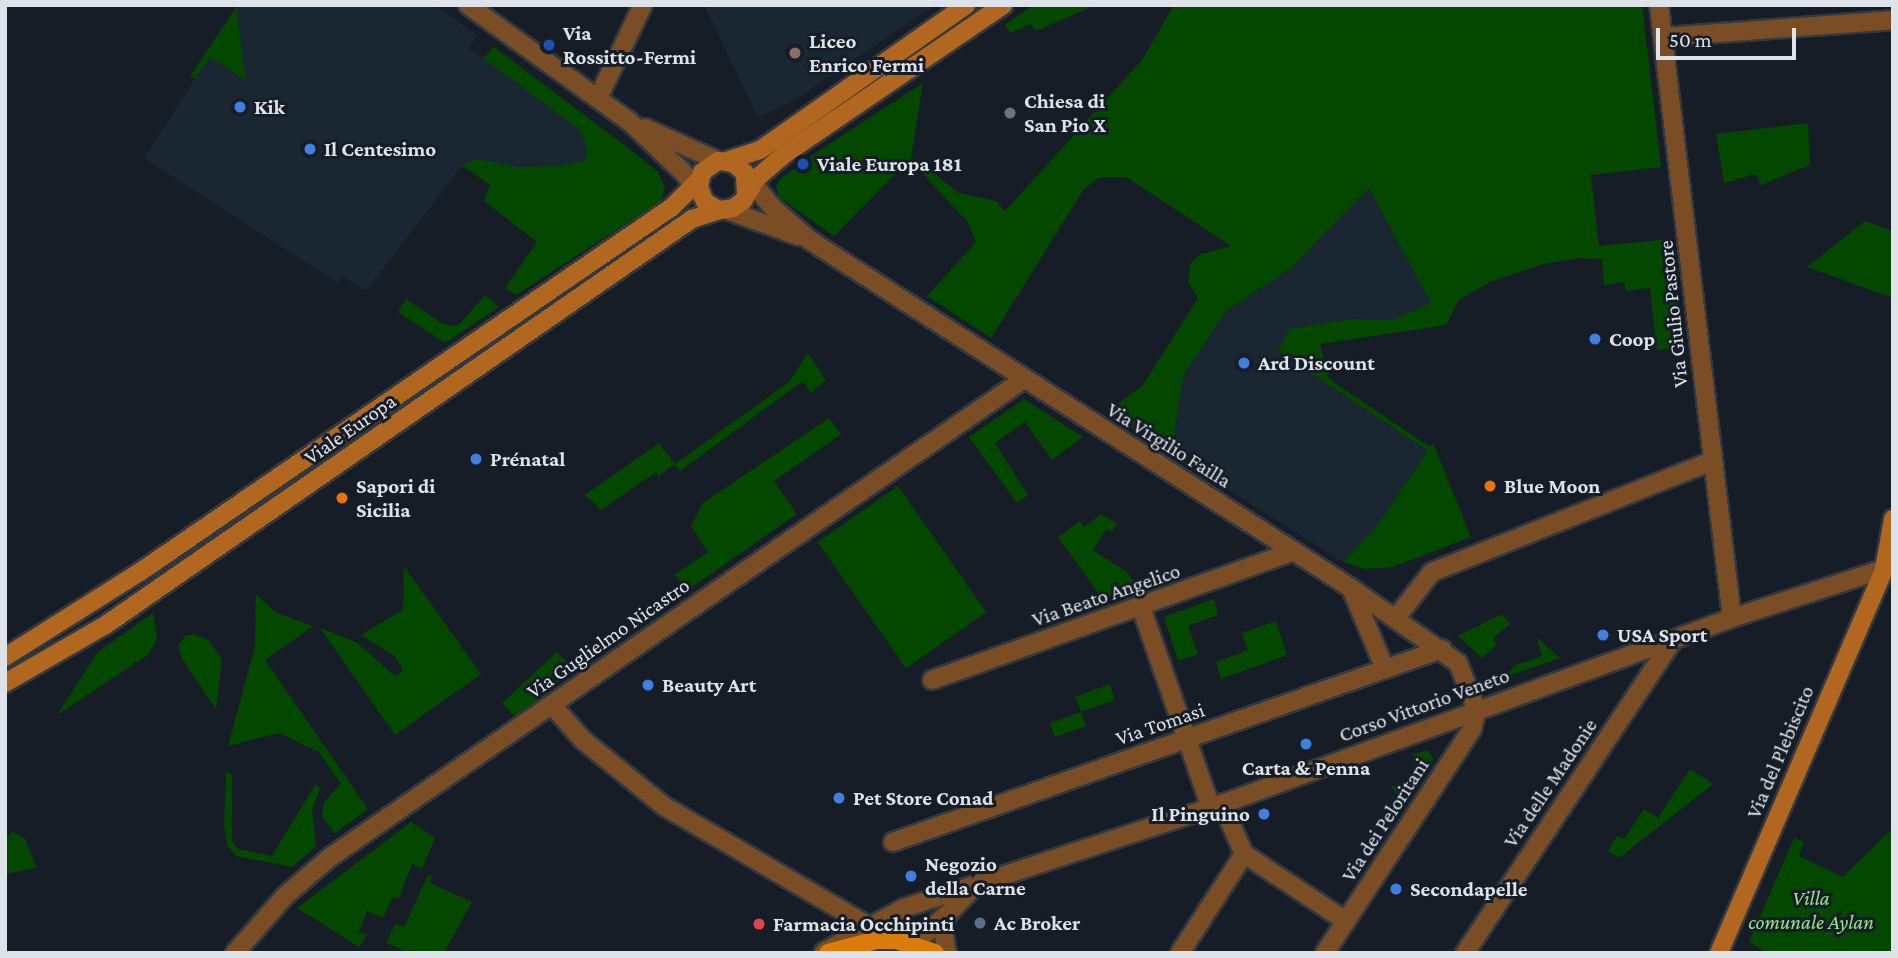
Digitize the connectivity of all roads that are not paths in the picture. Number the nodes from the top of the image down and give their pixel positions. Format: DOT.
graph roads {
  1 [pos="468,5"];
  2 [pos="643,5"];
  3 [pos="967,5"];
  4 [pos="1003,5"];
  5 [pos="1659,5"];
  6 [pos="1893,20"];
  7 [pos="1663,37"];
  8 [pos="598,98"];
  9 [pos="629,121"];
  10 [pos="722,161"];
  11 [pos="748,184"];
  12 [pos="698,187"];
  13 [pos="723,210"];
  14 [pos="811,241"];
  15 [pos="1024,379"];
  16 [pos="1712,461"];
  17 [pos="1893,519"];
  18 [pos="1294,551"];
  19 [pos="1890,564"];
  20 [pos="1351,588"];
  21 [pos="1141,607"];
  22 [pos="1396,618"];
  23 [pos="1732,618"];
  24 [pos="1674,639"];
  25 [pos="1442,649"];
  26 [pos="5,657"];
  27 [pos="1385,669"];
  28 [pos="932,680"];
  29 [pos="5,683"];
  30 [pos="552,705"];
  31 [pos="1477,710"];
  32 [pos="1186,739"];
  33 [pos="1217,806"];
  34 [pos="893,842"];
  35 [pos="1244,854"];
  36 [pos="972,889"];
  37 [pos="904,908"];
  38 [pos="947,915"];
  39 [pos="1346,921"];
  40 [pos="866,925"];
  41 [pos="904,942"];
  42 [pos="235,953"];
  43 [pos="823,953"];
  44 [pos="828,953"];
  45 [pos="935,953"];
  46 [pos="947,953"];
  47 [pos="1180,953"];
  48 [pos="1325,953"];
  49 [pos="1465,953"];
  50 [pos="1719,953"];
  1 -- 8 [label="street"];
  2 -- 8 [label="street"];
  3 -- 10 [label="main road"];
  4 -- 11 [label="main road"];
  5 -- 7 [label="street, Via Giulio Pastore"];
  6 -- 7 [label="street"];
  7 -- 16 [label="street, Via Giulio Pastore"];
  8 -- 9 [label="street"];
  9 -- 10 [label="street"];
  9 -- 12 [label="street"];
  10 -- 11 [label="main road"];
  10 -- 12 [label="main road, Viale Europa"];
  11 -- 13 [label="main road, Viale Europa"];
  11 -- 14 [label="street"];
  12 -- 13 [label="main road"];
  12 -- 26 [label="main road, Viale Europa"];
  13 -- 14 [label="street"];
  13 -- 29 [label="main road, Viale Europa"];
  14 -- 15 [label="street, Via Virgilio Failla"];
  15 -- 18 [label="street, Via Virgilio Failla"];
  15 -- 30 [label="street, Via Guglielmo Nicastro"];
  16 -- 22 [label="street"];
  16 -- 23 [label="street, Via Giulio Pastore"];
  17 -- 19 [label="main road, Via del Plebiscito"];
  18 -- 20 [label="street, Via Virgilio Failla"];
  18 -- 21 [label="street, Via Beato Angelico"];
  19 -- 23 [label="street, Corso Vittorio Veneto"];
  19 -- 50 [label="main road, Via del Plebiscito"];
  20 -- 22 [label="street, Via Virgilio Failla"];
  20 -- 27 [label="street"];
  21 -- 28 [label="street, Via Beato Angelico"];
  21 -- 32 [label="street"];
  22 -- 25 [label="street, Via Virgilio Failla"];
  23 -- 24 [label="street, Corso Vittorio Veneto"];
  24 -- 31 [label="street, Corso Vittorio Veneto"];
  24 -- 49 [label="street, Via delle Madonie"];
  25 -- 27 [label="street, Via Tomasi"];
  25 -- 31 [label="street, Via Virgilio Failla"];
  27 -- 32 [label="street, Via Tomasi"];
  30 -- 40 [label="street"];
  30 -- 42 [label="street, Via Guglielmo Nicastro"];
  31 -- 33 [label="street, Corso Vittorio Veneto"];
  31 -- 39 [label="street, Via dei Peloritani"];
  32 -- 33 [label="street"];
  32 -- 34 [label="street, Via Tomasi"];
  33 -- 35 [label="street"];
  33 -- 36 [label="street, Corso Vittorio Veneto"];
  35 -- 39 [label="street"];
  35 -- 47 [label="street"];
  36 -- 37 [label="street, Corso Vittorio Veneto"];
  36 -- 38 [label="street"];
  37 -- 40 [label="street, Corso Vittorio Veneto"];
  37 -- 41 [label="street"];
  38 -- 41 [label="street"];
  38 -- 46 [label="street"];
  39 -- 48 [label="street, Via dei Peloritani"];
  40 -- 41 [label="street"];
  40 -- 43 [label="street, Corso Vittorio Veneto"];
  41 -- 44 [label="main road"];
  41 -- 45 [label="main road"];
}
